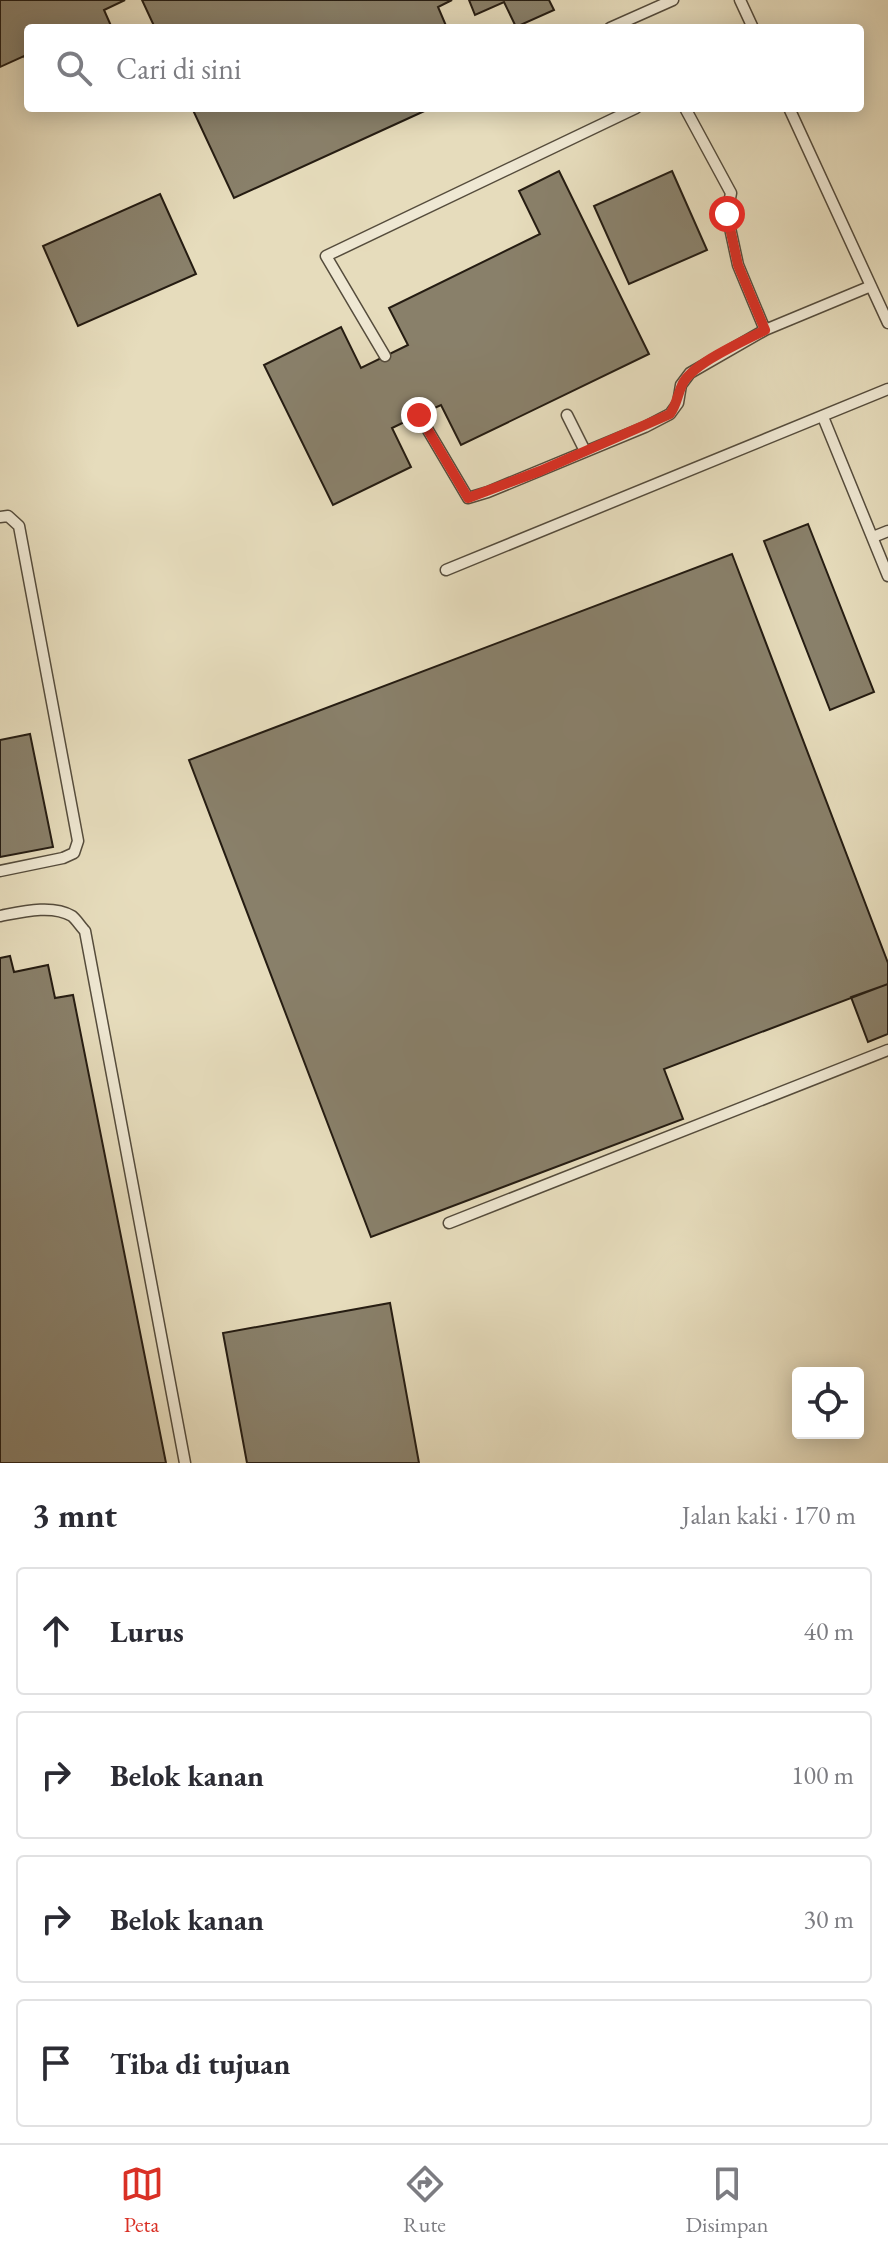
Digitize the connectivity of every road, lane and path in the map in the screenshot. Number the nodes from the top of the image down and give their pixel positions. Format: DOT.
graph roads {
  1 [pos="673,0"];
  2 [pos="740,0"];
  3 [pos="619,24"];
  4 [pos="751,24"];
  5 [pos="628,112"];
  6 [pos="687,112"];
  7 [pos="791,112"];
  8 [pos="871,286"];
  9 [pos="888,323"];
  10 [pos="765,330"];
  11 [pos="385,356"];
  12 [pos="888,389"];
  13 [pos="419,415"];
  14 [pos="567,415"];
  15 [pos="823,417"];
  16 [pos="585,451"];
  17 [pos="0,517"];
  18 [pos="888,531"];
  19 [pos="873,537"];
  20 [pos="446,570"];
  21 [pos="888,576"];
  22 [pos="0,871"];
  23 [pos="0,916"];
  24 [pos="888,1050"];
  25 [pos="449,1223"];
  26 [pos="185,1463"];
  1 -- 3 [label="lane"];
  2 -- 4 [label="lane"];
  5 -- 11 [label="lane"];
  6 -- 10 [label="lane"];
  7 -- 8 [label="lane"];
  8 -- 9 [label="lane"];
  8 -- 10 [label="lane"];
  10 -- 16 [label="lane"];
  12 -- 15 [label="lane"];
  13 -- 16 [label="lane"];
  14 -- 16 [label="lane"];
  15 -- 19 [label="lane"];
  15 -- 20 [label="lane"];
  17 -- 22 [label="lane"];
  18 -- 19 [label="lane"];
  19 -- 21 [label="lane"];
  23 -- 26 [label="lane"];
  24 -- 25 [label="lane"];
}
